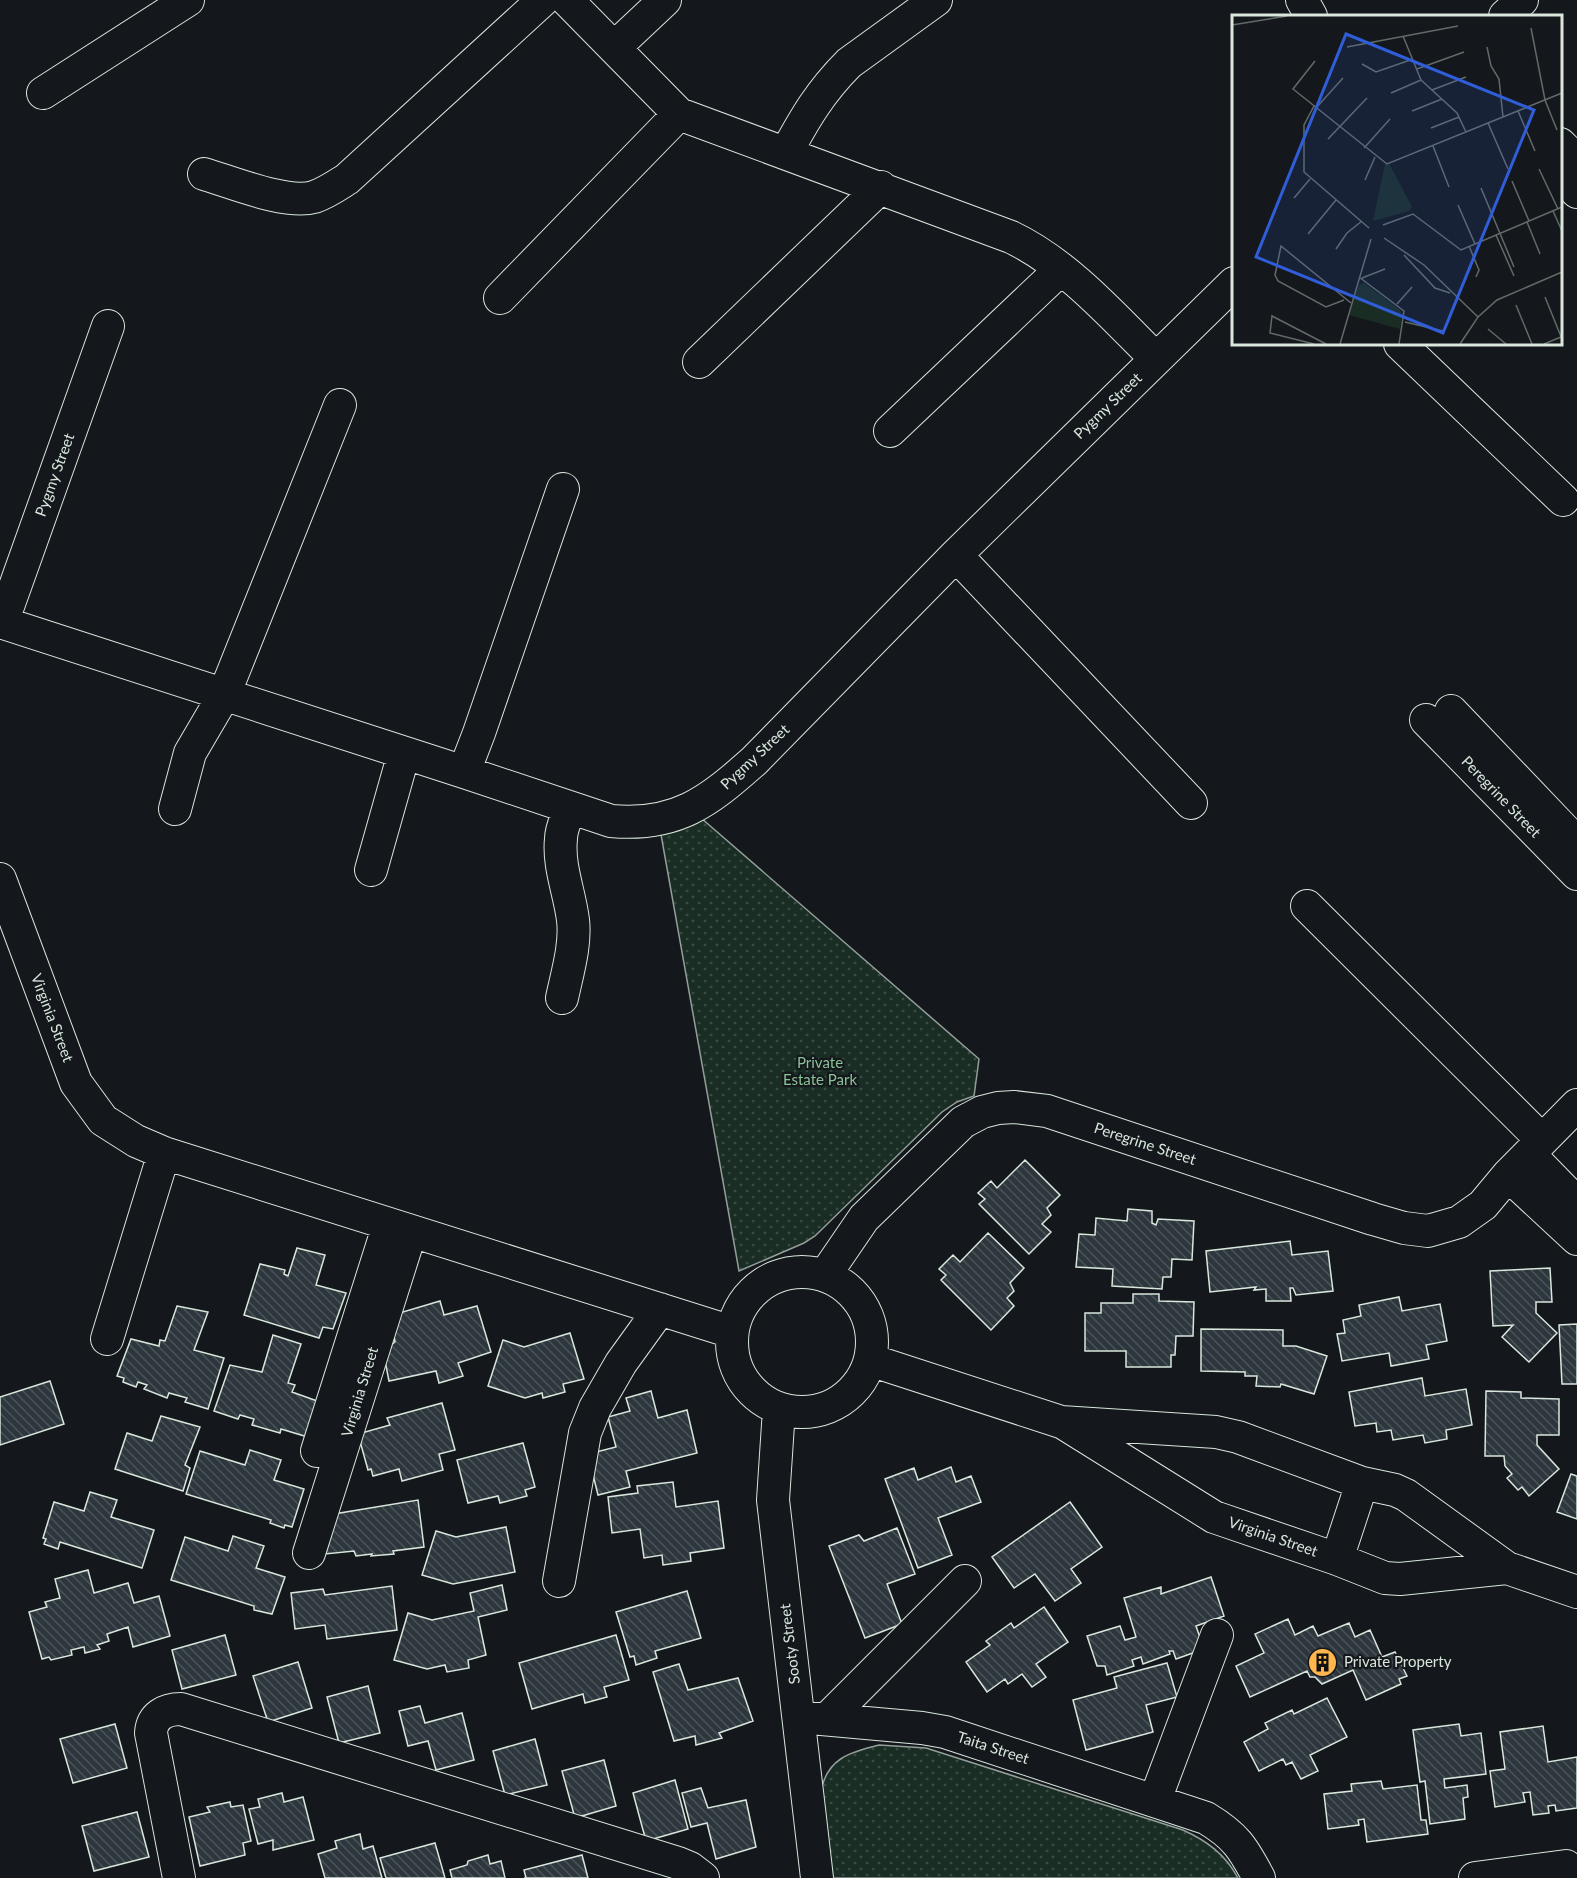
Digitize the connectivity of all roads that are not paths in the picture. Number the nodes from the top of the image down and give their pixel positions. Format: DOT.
graph roads {
  1 [pos="188,0"];
  2 [pos="543,0"];
  3 [pos="567,0"];
  4 [pos="665,0"];
  5 [pos="936,0"];
  6 [pos="1302,0"];
  7 [pos="1522,0"];
  8 [pos="1310,15"];
  9 [pos="1506,15"];
  10 [pos="614,48"];
  11 [pos="43,93"];
  12 [pos="679,114"];
  13 [pos="1562,146"];
  14 [pos="786,153"];
  15 [pos="1577,161"];
  16 [pos="204,174"];
  17 [pos="1562,177"];
  18 [pos="881,187"];
  19 [pos="1577,192"];
  20 [pos="1061,269"];
  21 [pos="1232,284"];
  22 [pos="500,298"];
  23 [pos="108,326"];
  24 [pos="1401,345"];
  25 [pos="1156,359"];
  26 [pos="699,362"];
  27 [pos="340,405"];
  28 [pos="890,431"];
  29 [pos="563,489"];
  30 [pos="1563,500"];
  31 [pos="956,555"];
  32 [pos="1,622"];
  33 [pos="224,695"];
  34 [pos="404,753"];
  35 [pos="464,772"];
  36 [pos="1191,803"];
  37 [pos="570,808"];
  38 [pos="174,809"];
  39 [pos="1577,843"];
  40 [pos="371,870"];
  41 [pos="1577,874"];
  42 [pos="0,879"];
  43 [pos="1307,906"];
  44 [pos="562,998"];
  45 [pos="1577,1105"];
  46 [pos="165,1152"];
  47 [pos="1526,1156"];
  48 [pos="1577,1203"];
  49 [pos="400,1227"];
  50 [pos="1577,1239"];
  51 [pos="825,1275"];
  52 [pos="660,1309"];
  53 [pos="732,1332"];
  54 [pos="107,1339"];
  55 [pos="870,1360"];
  56 [pos="779,1409"];
  57 [pos="1061,1422"];
  58 [pos="317,1451"];
  59 [pos="1362,1483"];
  60 [pos="309,1553"];
  61 [pos="1337,1559"];
  62 [pos="1507,1568"];
  63 [pos="559,1581"];
  64 [pos="965,1581"];
  65 [pos="1577,1592"];
  66 [pos="1217,1635"];
  67 [pos="813,1718"];
  68 [pos="1155,1800"];
  69 [pos="1566,1866"];
  70 [pos="179,1878"];
  71 [pos="703,1878"];
  72 [pos="818,1878"];
  73 [pos="1259,1878"];
  74 [pos="1474,1878"];
  1 -- 11 [label="street"];
  2 -- 16 [label="street"];
  3 -- 10 [label="street"];
  4 -- 10 [label="street"];
  5 -- 14 [label="street"];
  6 -- 8 [label="street"];
  7 -- 9 [label="street"];
  10 -- 12 [label="street"];
  12 -- 14 [label="street"];
  12 -- 22 [label="street"];
  13 -- 15 [label="street"];
  14 -- 18 [label="street"];
  17 -- 19 [label="street"];
  18 -- 20 [label="street"];
  18 -- 26 [label="street"];
  20 -- 25 [label="street"];
  20 -- 28 [label="street"];
  21 -- 25 [label="street, Pygmy Street"];
  23 -- 32 [label="street, Pygmy Street"];
  24 -- 30 [label="street"];
  25 -- 31 [label="street, Pygmy Street"];
  27 -- 33 [label="street"];
  29 -- 35 [label="street"];
  31 -- 36 [label="street"];
  31 -- 37 [label="street, Pygmy Street"];
  32 -- 33 [label="street, Pygmy Street"];
  33 -- 34 [label="street, Pygmy Street"];
  33 -- 38 [label="street"];
  34 -- 35 [label="street, Pygmy Street"];
  34 -- 40 [label="street"];
  35 -- 37 [label="street, Pygmy Street"];
  37 -- 44 [label="street"];
  39 -- 41 [label="street, Peregrine Street"];
  42 -- 46 [label="street, Virginia Street"];
  43 -- 47 [label="street"];
  45 -- 47 [label="street, Peregrine Street"];
  46 -- 49 [label="street, Virginia Street"];
  46 -- 54 [label="street"];
  47 -- 48 [label="street"];
  47 -- 50 [label="street"];
  47 -- 51 [label="street, Peregrine Street"];
  49 -- 52 [label="street, Virginia Street"];
  49 -- 58 [label="street, Virginia Street"];
  49 -- 60 [label="street, Virginia Street"];
  51 -- 53 [label="street"];
  51 -- 55 [label="street"];
  52 -- 53 [label="street, Virginia Street"];
  52 -- 63 [label="street"];
  53 -- 56 [label="street"];
  55 -- 56 [label="street"];
  55 -- 57 [label="street, Virginia Street"];
  56 -- 67 [label="street, Sooty Street"];
  57 -- 59 [label="street, Virginia Street"];
  57 -- 61 [label="street, Virginia Street"];
  59 -- 61 [label="street"];
  59 -- 62 [label="street, Virginia Street"];
  61 -- 62 [label="street, Virginia Street"];
  62 -- 65 [label="street, Virginia Street"];
  64 -- 67 [label="street"];
  66 -- 68 [label="street"];
  67 -- 68 [label="street, Taita Street"];
  67 -- 72 [label="street, Sooty Street"];
  68 -- 73 [label="street, Taita Street"];
  69 -- 74 [label="street"];
  70 -- 71 [label="street"];
}
